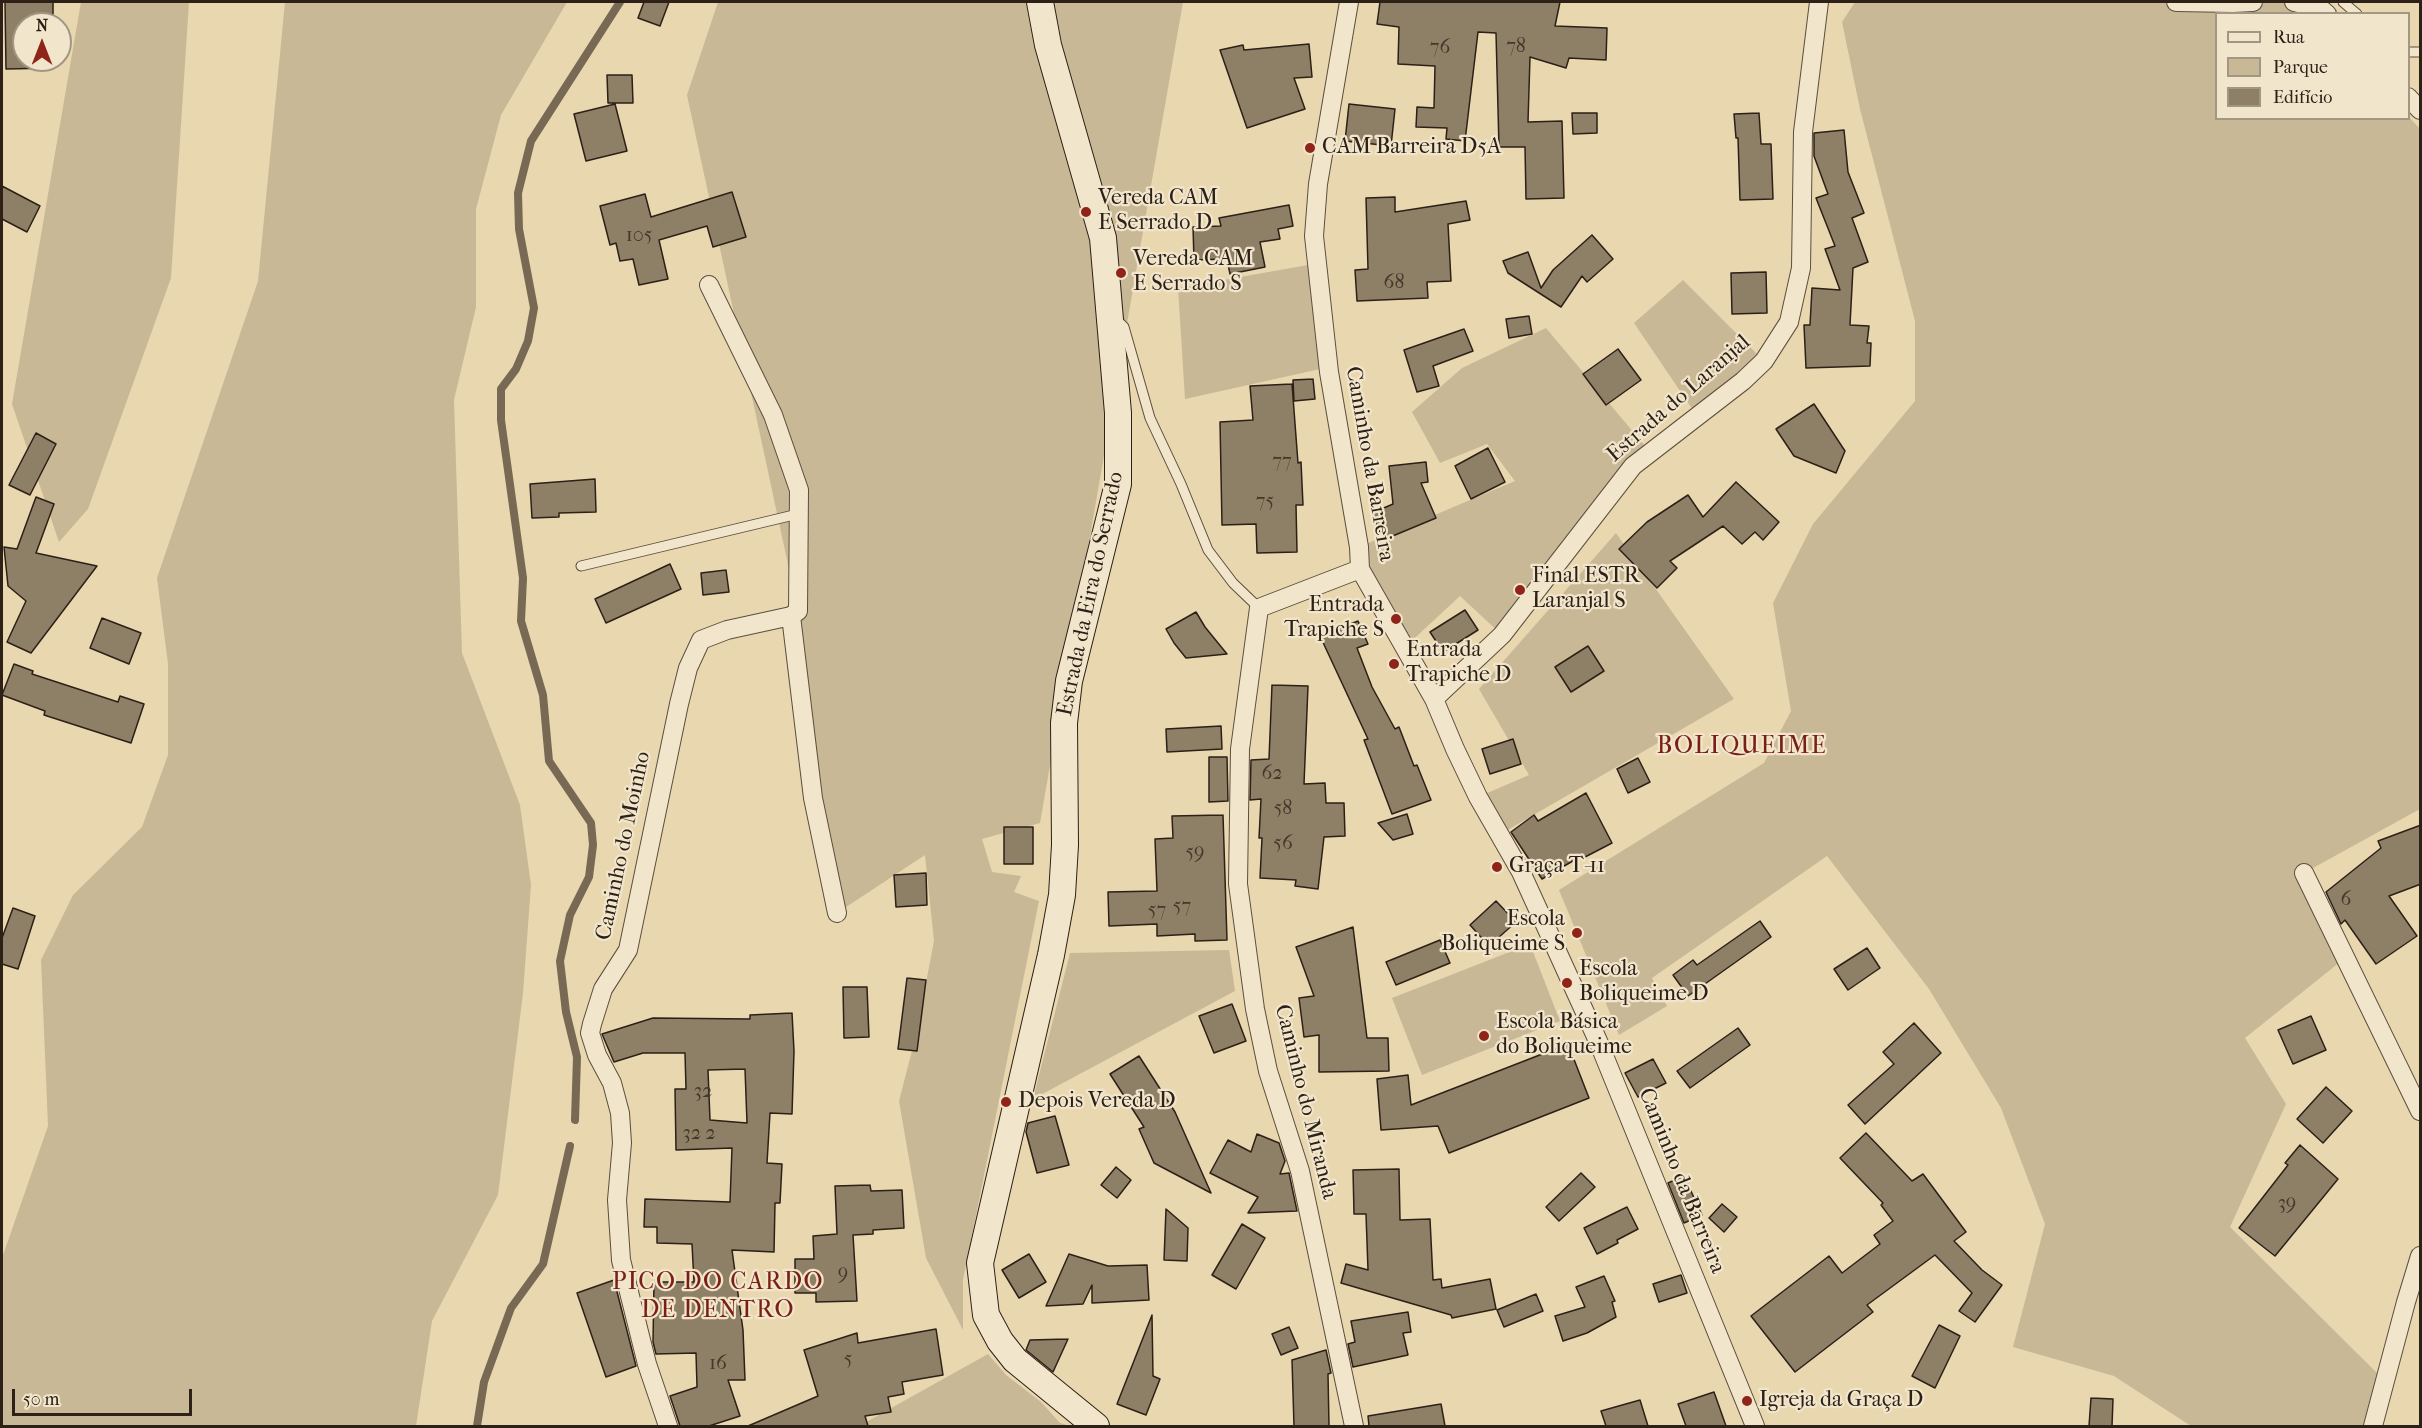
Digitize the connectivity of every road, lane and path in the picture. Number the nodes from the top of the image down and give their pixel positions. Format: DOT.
graph roads {
  1 [pos="1040,2"];
  2 [pos="1349,2"];
  3 [pos="1819,2"];
  4 [pos="2176,2"];
  5 [pos="2253,2"];
  6 [pos="2294,2"];
  7 [pos="2343,2"];
  8 [pos="2325,12"];
  9 [pos="2355,12"];
  10 [pos="2410,98"];
  11 [pos="2421,110"];
  12 [pos="709,285"];
  13 [pos="1109,312"];
  14 [pos="798,514"];
  15 [pos="580,566"];
  16 [pos="1360,569"];
  17 [pos="1259,608"];
  18 [pos="790,616"];
  19 [pos="1434,699"];
  20 [pos="2304,873"];
  21 [pos="837,913"];
  22 [pos="2421,1112"];
  23 [pos="2421,1256"];
  24 [pos="668,1426"];
  25 [pos="1096,1426"];
  26 [pos="1354,1426"];
  27 [pos="1755,1426"];
  28 [pos="2373,1426"];
  1 -- 13 [label="main road, Estrada da Eira do Serrado"];
  2 -- 16 [label="street, Caminho da Barreira"];
  3 -- 19 [label="street, Estrada do Laranjal"];
  4 -- 5 [label="street"];
  6 -- 8 [label="street"];
  7 -- 9 [label="lane"];
  10 -- 11 [label="street"];
  12 -- 14 [label="street"];
  13 -- 17 [label="lane"];
  13 -- 25 [label="main road, Estrada da Eira do Serrado"];
  14 -- 15 [label="lane"];
  14 -- 18 [label="street"];
  16 -- 17 [label="street"];
  16 -- 19 [label="street, Caminho da Barreira"];
  17 -- 26 [label="street, Caminho do Miranda"];
  18 -- 21 [label="street"];
  18 -- 24 [label="street, Caminho do Moinho"];
  19 -- 27 [label="street, Caminho da Barreira"];
  20 -- 22 [label="street"];
  23 -- 28 [label="street"];
}
